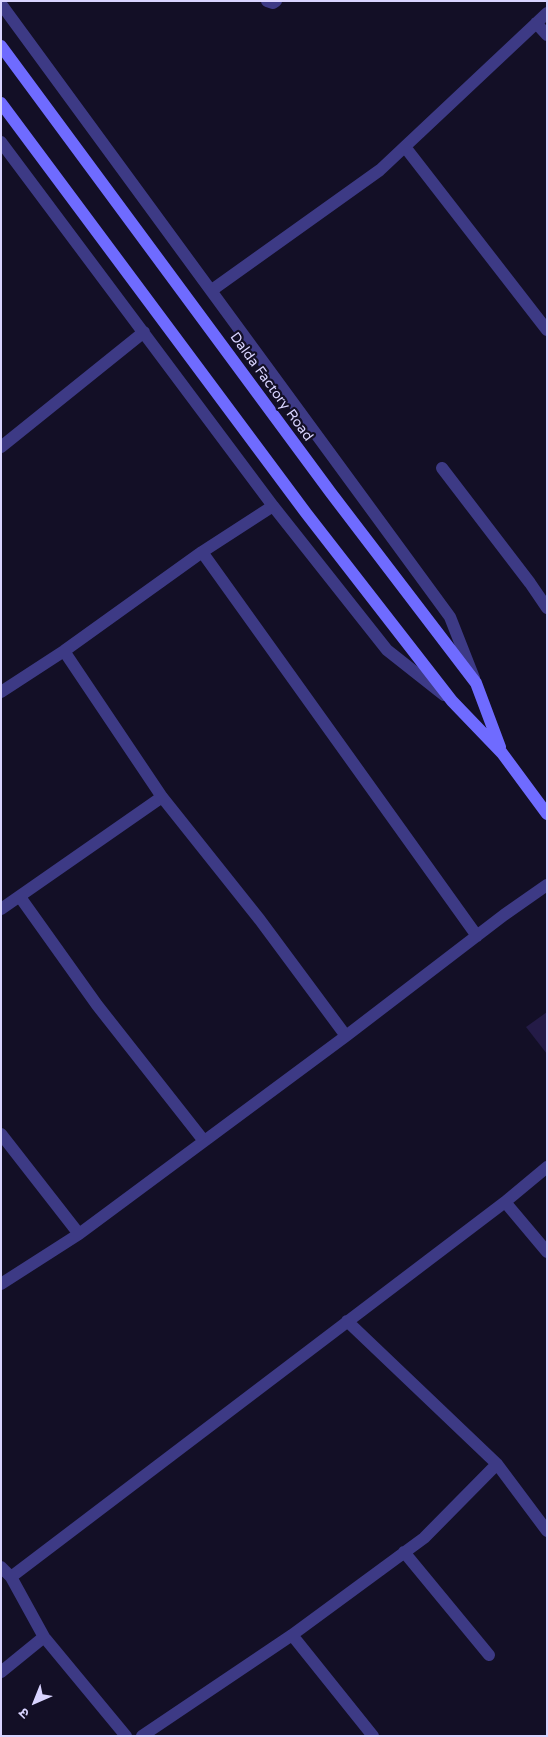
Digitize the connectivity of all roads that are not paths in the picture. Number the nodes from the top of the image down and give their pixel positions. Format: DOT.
graph roads {
  1 [pos="267,1"];
  2 [pos="276,1"];
  3 [pos="1,4"];
  4 [pos="547,13"];
  5 [pos="536,23"];
  6 [pos="547,35"];
  7 [pos="1,46"];
  8 [pos="1,102"];
  9 [pos="1,142"];
  10 [pos="405,147"];
  11 [pos="212,290"];
  12 [pos="547,330"];
  13 [pos="144,332"];
  14 [pos="1,447"];
  15 [pos="442,468"];
  16 [pos="272,506"];
  17 [pos="202,552"];
  18 [pos="547,608"];
  19 [pos="64,651"];
  20 [pos="476,683"];
  21 [pos="1,692"];
  22 [pos="452,701"];
  23 [pos="502,753"];
  24 [pos="162,796"];
  25 [pos="547,814"];
  26 [pos="547,885"];
  27 [pos="20,897"];
  28 [pos="1,909"];
  29 [pos="477,936"];
  30 [pos="346,1036"];
  31 [pos="1,1134"];
  32 [pos="204,1142"];
  33 [pos="547,1167"];
  34 [pos="505,1202"];
  35 [pos="79,1234"];
  36 [pos="547,1252"];
  37 [pos="1,1284"];
  38 [pos="347,1321"];
  39 [pos="497,1464"];
  40 [pos="547,1531"];
  41 [pos="404,1552"];
  42 [pos="1,1566"];
  43 [pos="11,1577"];
  44 [pos="292,1635"];
  45 [pos="44,1637"];
  46 [pos="489,1655"];
  47 [pos="1,1672"];
  48 [pos="126,1736"];
  49 [pos="142,1736"];
  50 [pos="373,1736"];
  1 -- 2 [label="street"];
  3 -- 11 [label="street"];
  4 -- 5 [label="street"];
  5 -- 6 [label="street"];
  5 -- 10 [label="street"];
  7 -- 20 [label="street, Dalda Factory Road"];
  8 -- 22 [label="street, Dalda Factory Road"];
  9 -- 13 [label="street"];
  10 -- 11 [label="street"];
  10 -- 12 [label="street"];
  11 -- 20 [label="street"];
  13 -- 14 [label="street"];
  13 -- 16 [label="street"];
  15 -- 18 [label="street"];
  16 -- 17 [label="street"];
  16 -- 22 [label="street"];
  17 -- 19 [label="street"];
  17 -- 29 [label="street"];
  19 -- 21 [label="street"];
  19 -- 24 [label="street"];
  20 -- 23 [label="street, Dalda Factory Road"];
  22 -- 23 [label="street, Dalda Factory Road"];
  23 -- 25 [label="street, Dalda Factory Road"];
  24 -- 27 [label="street"];
  24 -- 30 [label="street"];
  26 -- 29 [label="street"];
  27 -- 28 [label="street"];
  27 -- 32 [label="street"];
  29 -- 30 [label="street"];
  30 -- 32 [label="street"];
  31 -- 35 [label="street"];
  32 -- 35 [label="street"];
  33 -- 34 [label="street"];
  34 -- 36 [label="street"];
  34 -- 38 [label="street"];
  35 -- 37 [label="street"];
  38 -- 39 [label="street"];
  38 -- 43 [label="street"];
  39 -- 40 [label="street"];
  39 -- 41 [label="street"];
  41 -- 44 [label="street"];
  41 -- 46 [label="street"];
  42 -- 43 [label="street"];
  43 -- 45 [label="street"];
  44 -- 49 [label="street"];
  44 -- 50 [label="street"];
  45 -- 47 [label="street"];
  45 -- 48 [label="street"];
}
